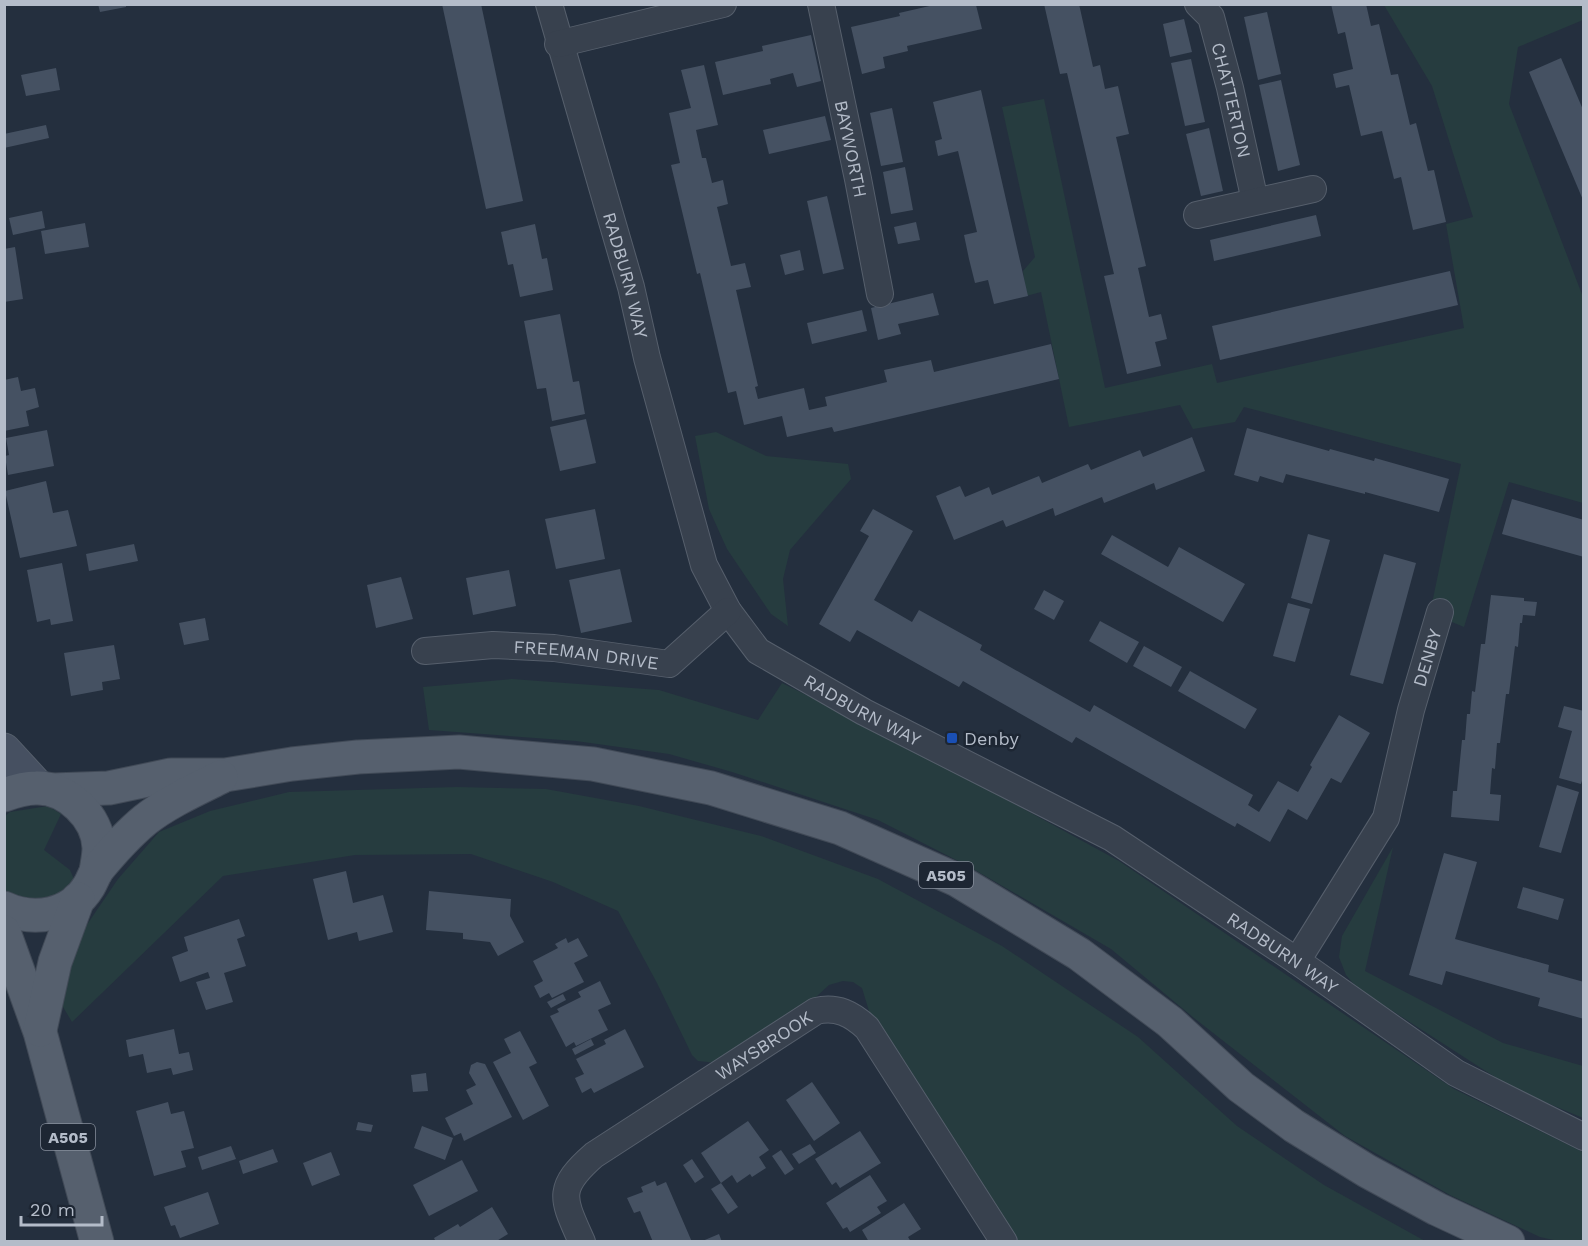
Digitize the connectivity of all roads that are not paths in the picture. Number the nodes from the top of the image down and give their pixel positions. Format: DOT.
graph roads {
  1 [pos="549,4"];
  2 [pos="723,4"];
  3 [pos="821,4"];
  4 [pos="1198,4"];
  5 [pos="558,44"];
  6 [pos="1313,189"];
  7 [pos="1256,201"];
  8 [pos="1197,215"];
  9 [pos="880,294"];
  10 [pos="728,611"];
  11 [pos="1440,612"];
  12 [pos="425,651"];
  13 [pos="4,750"];
  14 [pos="225,775"];
  15 [pos="46,789"];
  16 [pos="4,795"];
  17 [pos="96,872"];
  18 [pos="78,899"];
  19 [pos="4,908"];
  20 [pos="4,932"];
  21 [pos="1297,961"];
  22 [pos="40,1032"];
  23 [pos="1584,1137"];
  24 [pos="97,1242"];
  25 [pos="582,1242"];
  26 [pos="1004,1242"];
  27 [pos="1508,1242"];
  1 -- 5 [label="street, RADBURN WAY"];
  2 -- 5 [label="street"];
  3 -- 9 [label="street, BAYWORTH"];
  4 -- 7 [label="street, CHATTERTON"];
  5 -- 10 [label="street, RADBURN WAY"];
  6 -- 7 [label="street"];
  7 -- 8 [label="street"];
  10 -- 12 [label="street, FREEMAN DRIVE"];
  10 -- 21 [label="street, RADBURN WAY"];
  11 -- 21 [label="street, DENBY"];
  13 -- 15 [label="main road"];
  14 -- 15 [label="main road, A505"];
  14 -- 17 [label="main road, A505"];
  14 -- 27 [label="main road, A505"];
  15 -- 16 [label="main road"];
  15 -- 17 [label="main road"];
  17 -- 18 [label="main road"];
  18 -- 19 [label="main road"];
  18 -- 22 [label="main road, A505"];
  20 -- 22 [label="main road, A505"];
  21 -- 23 [label="street, RADBURN WAY"];
  22 -- 24 [label="main road, A505"];
  25 -- 26 [label="street, WAYSBROOK"];
}
